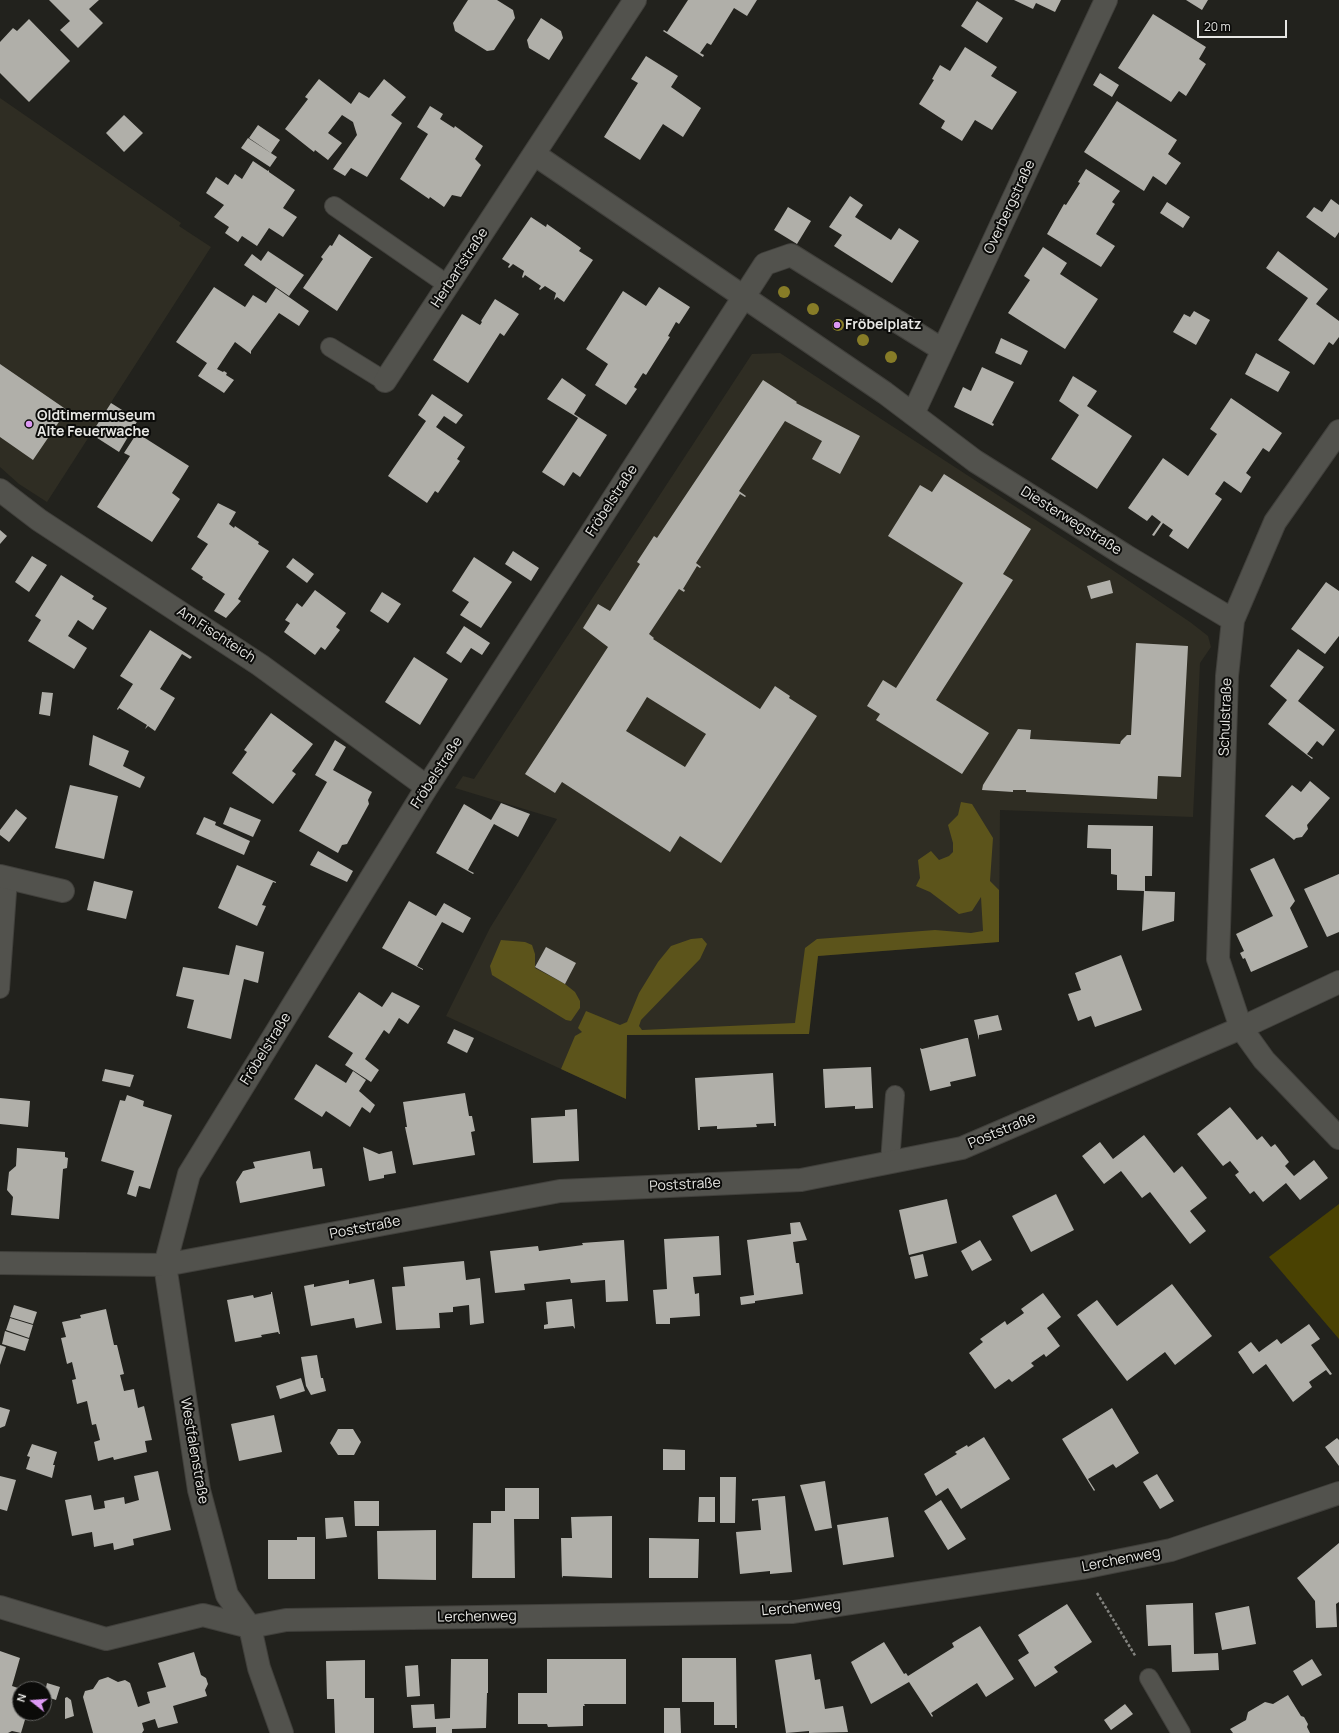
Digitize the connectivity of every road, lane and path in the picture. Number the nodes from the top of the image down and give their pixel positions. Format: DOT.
graph roads {
  1 [pos="635,0"];
  2 [pos="1106,0"];
  3 [pos="534,154"];
  4 [pos="334,206"];
  5 [pos="448,285"];
  6 [pos="744,298"];
  7 [pos="330,347"];
  8 [pos="943,350"];
  9 [pos="385,381"];
  10 [pos="913,414"];
  11 [pos="1339,431"];
  12 [pos="0,490"];
  13 [pos="1233,620"];
  14 [pos="427,787"];
  15 [pos="4,877"];
  16 [pos="63,891"];
  17 [pos="1339,982"];
  18 [pos="0,989"];
  19 [pos="1241,1028"];
  20 [pos="896,1095"];
  21 [pos="1339,1138"];
  22 [pos="890,1162"];
  23 [pos="0,1263"];
  24 [pos="165,1265"];
  25 [pos="1339,1493"];
  26 [pos="1082,1568"];
  27 [pos="0,1607"];
  28 [pos="250,1627"];
  29 [pos="1148,1678"];
  30 [pos="282,1733"];
  31 [pos="1181,1733"];
  1 -- 3 [label="street, Herbartstraße"];
  2 -- 8 [label="street, Overbergstraße"];
  3 -- 5 [label="street, Herbartstraße"];
  3 -- 6 [label="street"];
  4 -- 5 [label="lane"];
  5 -- 9 [label="street, Herbartstraße"];
  6 -- 8 [label="street"];
  6 -- 10 [label="street"];
  6 -- 14 [label="street, Fröbelstraße"];
  7 -- 9 [label="lane"];
  8 -- 10 [label="street, Overbergstraße"];
  10 -- 13 [label="street, Diesterwegstraße"];
  11 -- 13 [label="street, Schulstraße"];
  12 -- 14 [label="street, Am Fischteich"];
  13 -- 19 [label="street, Schulstraße"];
  14 -- 24 [label="street, Fröbelstraße"];
  15 -- 16 [label="street"];
  15 -- 18 [label="lane"];
  17 -- 19 [label="street, Poststraße"];
  19 -- 21 [label="street, Schulstraße"];
  19 -- 22 [label="street, Poststraße"];
  20 -- 22 [label="lane"];
  22 -- 24 [label="street, Poststraße"];
  23 -- 24 [label="street, Poststraße"];
  24 -- 28 [label="street, Westfalenstraße"];
  25 -- 26 [label="street, Lerchenweg"];
  26 -- 28 [label="street, Lerchenweg"];
  26 -- 29 [label="path"];
  27 -- 28 [label="street"];
  28 -- 30 [label="street, Westfalenstraße"];
  29 -- 31 [label="lane"];
}
